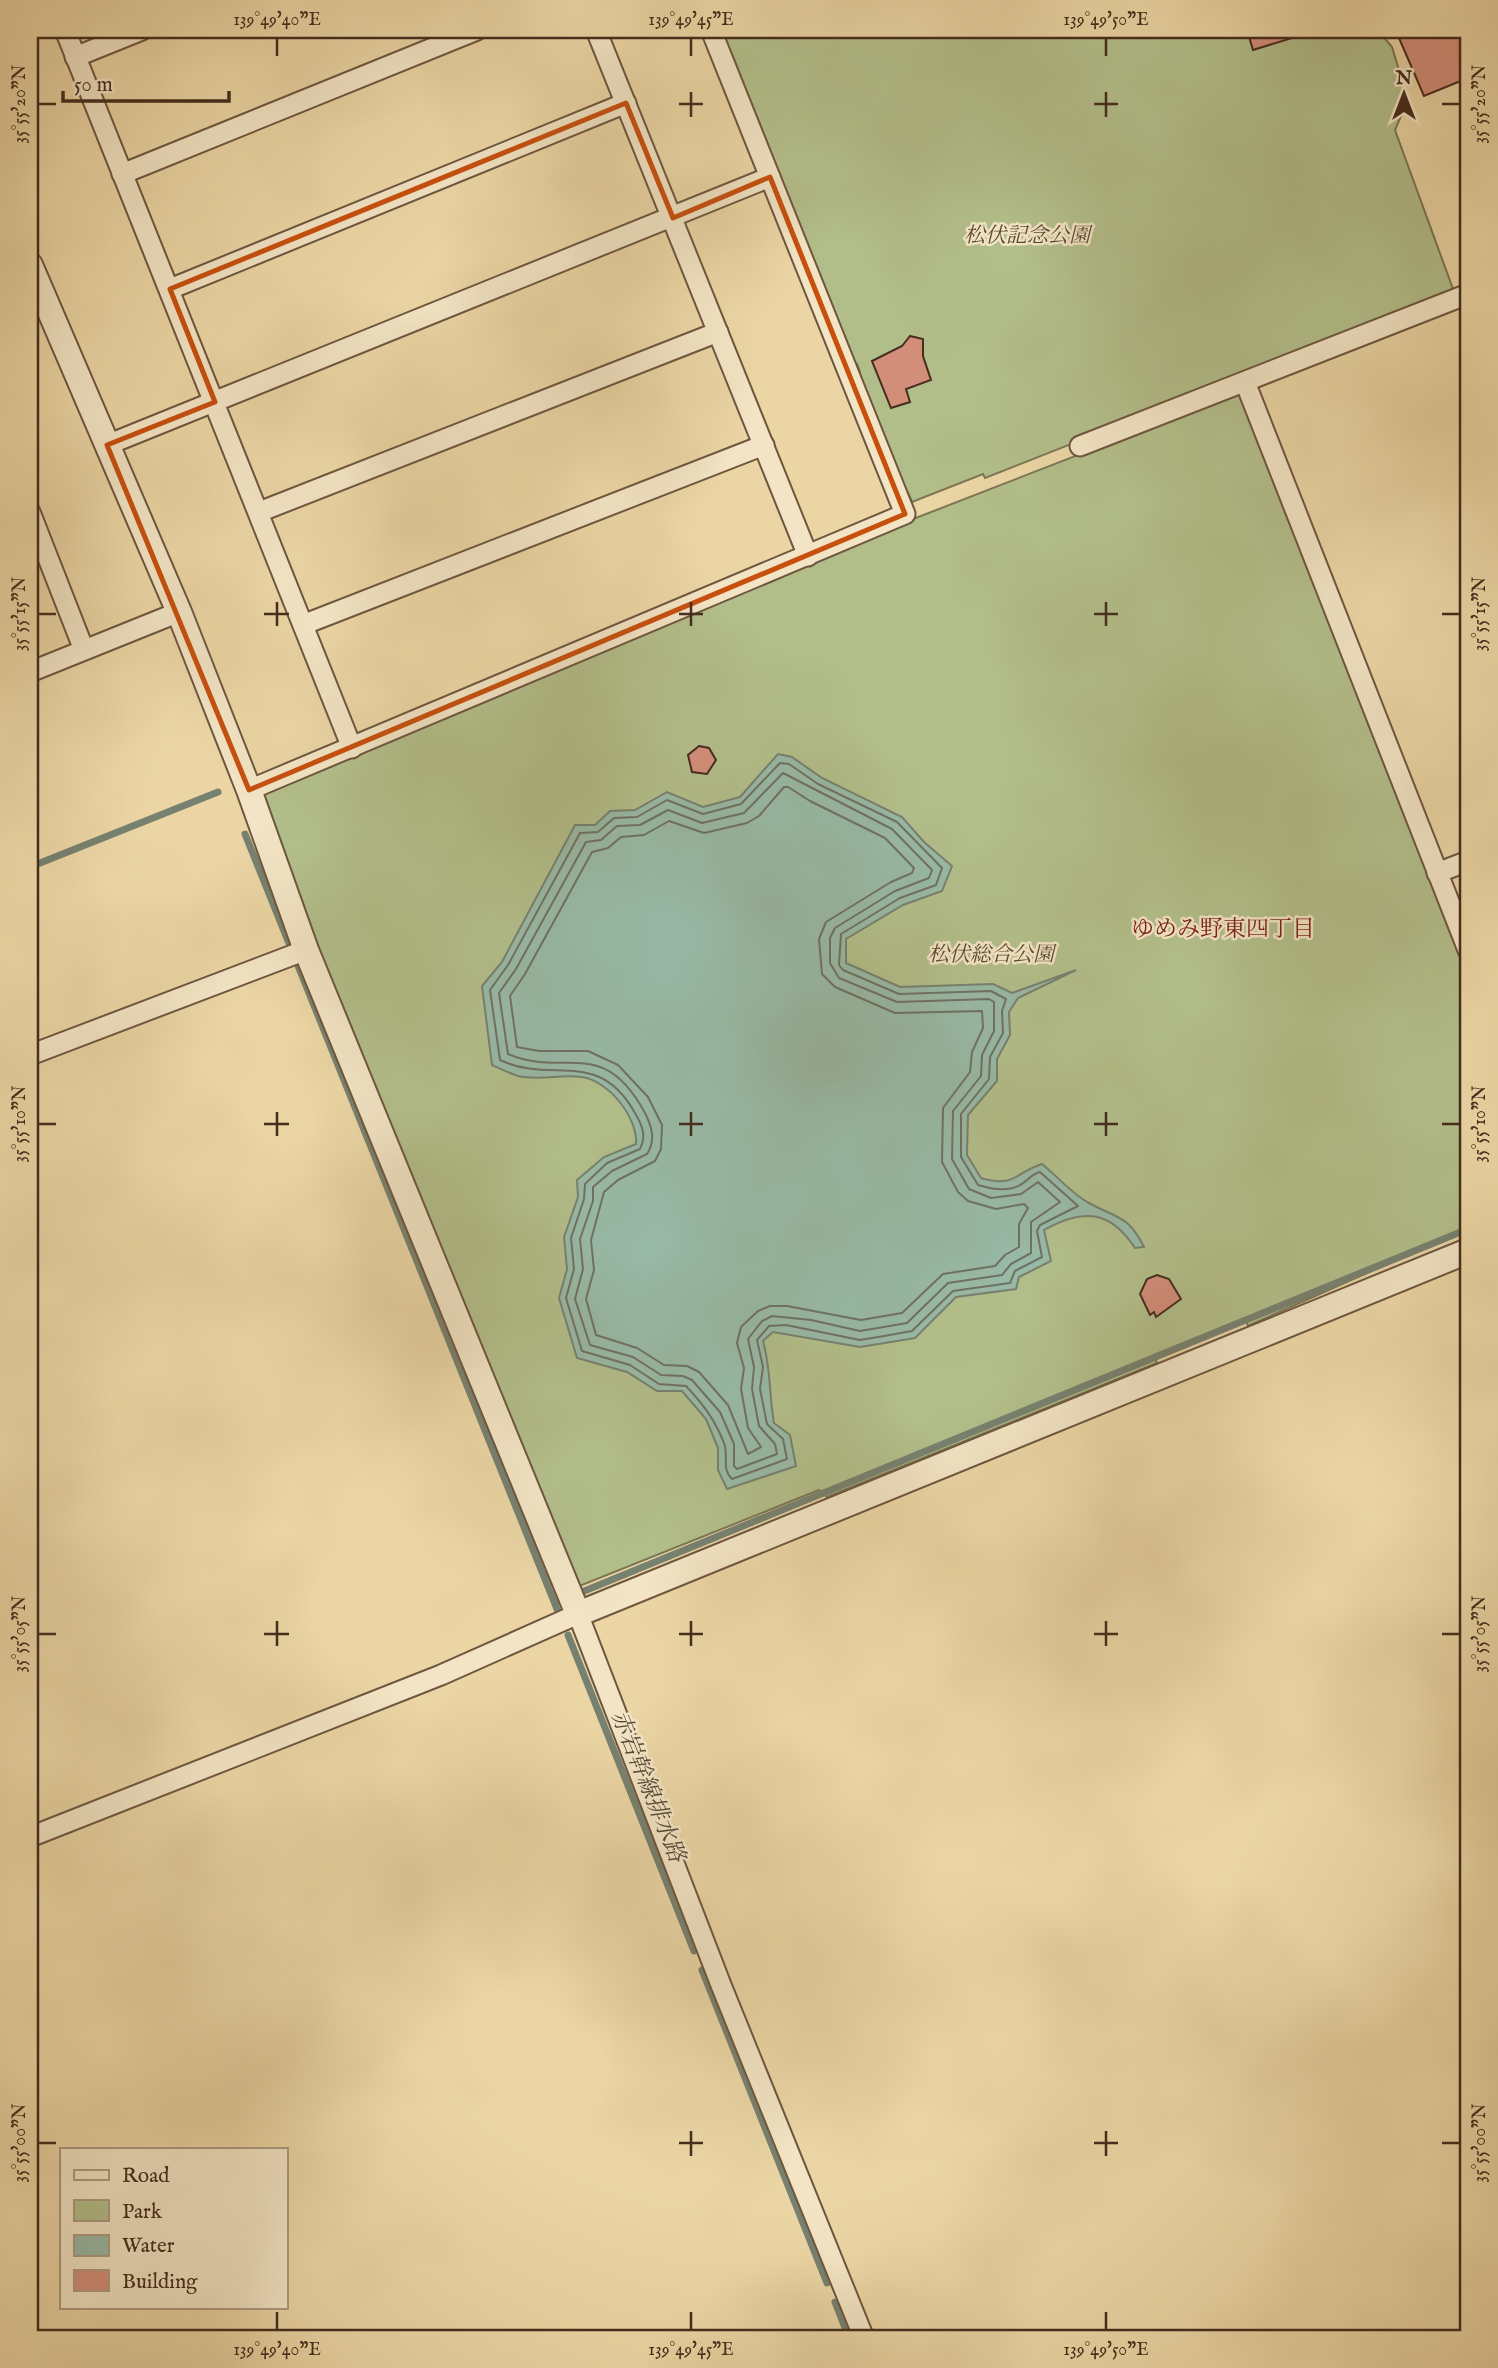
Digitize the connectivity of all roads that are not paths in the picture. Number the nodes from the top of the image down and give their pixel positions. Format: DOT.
graph roads {
  1 [pos="65,30"];
  2 [pos="142,30"];
  3 [pos="477,30"];
  4 [pos="596,30"];
  5 [pos="711,30"];
  6 [pos="75,57"];
  7 [pos="626,103"];
  8 [pos="122,173"];
  9 [pos="770,177"];
  10 [pos="673,218"];
  11 [pos="30,265"];
  12 [pos="170,289"];
  13 [pos="1468,294"];
  14 [pos="719,332"];
  15 [pos="1245,382"];
  16 [pos="215,402"];
  17 [pos="107,445"];
  18 [pos="764,445"];
  19 [pos="1080,446"];
  20 [pos="30,512"];
  21 [pos="259,512"];
  22 [pos="808,556"];
  23 [pos="179,612"];
  24 [pos="305,624"];
  25 [pos="84,650"];
  26 [pos="30,672"];
  27 [pos="352,748"];
  28 [pos="250,790"];
  29 [pos="1468,860"];
  30 [pos="1437,873"];
  31 [pos="1468,950"];
  32 [pos="299,953"];
  33 [pos="30,1055"];
  34 [pos="1468,1251"];
  35 [pos="578,1614"];
  36 [pos="30,1837"];
  37 [pos="864,2338"];
  1 -- 6 [label="street"];
  2 -- 6 [label="street"];
  3 -- 8 [label="street"];
  4 -- 7 [label="street"];
  5 -- 9 [label="street"];
  6 -- 8 [label="street"];
  7 -- 10 [label="street"];
  7 -- 12 [label="street"];
  8 -- 12 [label="street"];
  9 -- 10 [label="street"];
  9 -- 22 [label="street"];
  10 -- 14 [label="street"];
  10 -- 16 [label="street"];
  11 -- 17 [label="street"];
  12 -- 16 [label="street"];
  13 -- 15 [label="street"];
  14 -- 18 [label="street"];
  14 -- 21 [label="street"];
  15 -- 19 [label="street"];
  15 -- 30 [label="street"];
  16 -- 17 [label="street"];
  16 -- 21 [label="street"];
  17 -- 23 [label="street"];
  18 -- 22 [label="street"];
  18 -- 24 [label="street"];
  20 -- 25 [label="street"];
  21 -- 24 [label="street"];
  22 -- 27 [label="street"];
  23 -- 25 [label="street"];
  23 -- 28 [label="street"];
  24 -- 27 [label="street"];
  25 -- 26 [label="street"];
  27 -- 28 [label="street"];
  28 -- 32 [label="street"];
  29 -- 30 [label="street"];
  30 -- 31 [label="street"];
  32 -- 33 [label="street"];
  32 -- 35 [label="street"];
  34 -- 35 [label="street"];
  35 -- 36 [label="street"];
  35 -- 37 [label="street"];
}
